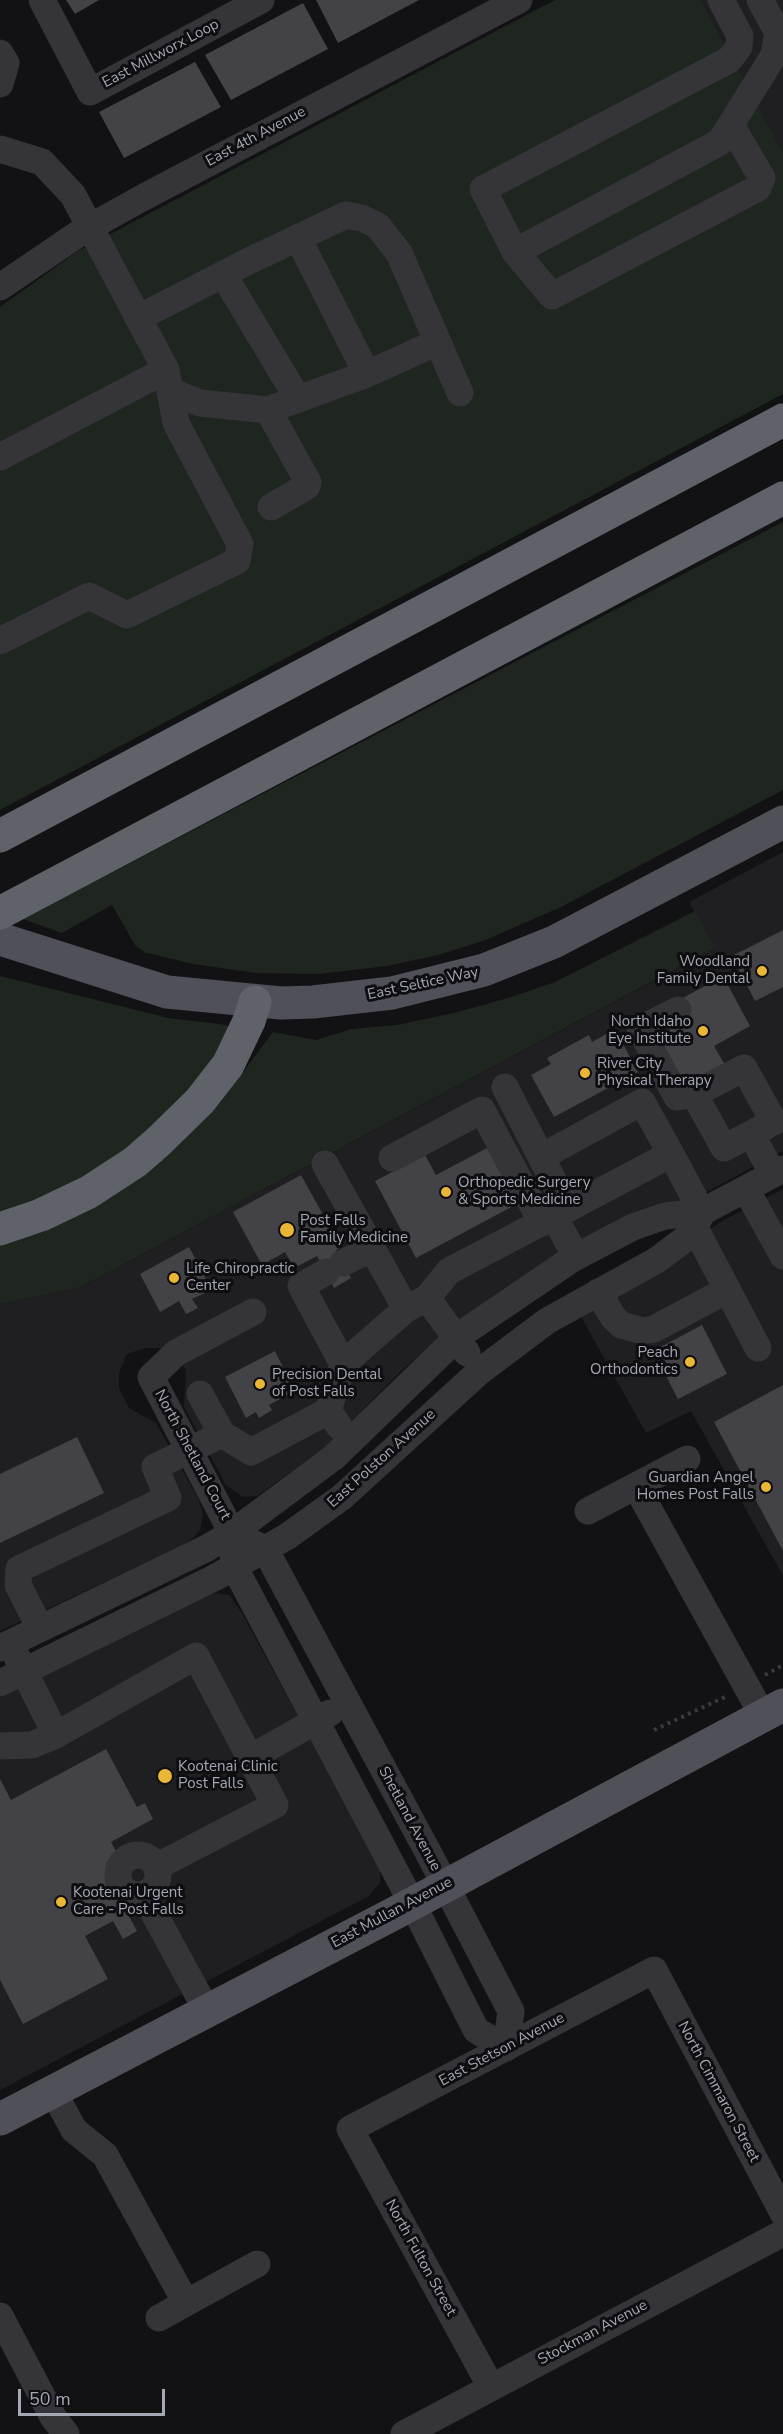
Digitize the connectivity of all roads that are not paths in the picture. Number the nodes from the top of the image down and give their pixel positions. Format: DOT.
graph roads {
  1 [pos="42,0"];
  2 [pos="261,0"];
  3 [pos="519,0"];
  4 [pos="721,0"];
  5 [pos="760,0"];
  6 [pos="480,9"];
  7 [pos="0,52"];
  8 [pos="720,65"];
  9 [pos="0,84"];
  10 [pos="752,88"];
  11 [pos="731,125"];
  12 [pos="0,149"];
  13 [pos="91,226"];
  14 [pos="298,238"];
  15 [pos="515,252"];
  16 [pos="223,274"];
  17 [pos="0,287"];
  18 [pos="138,318"];
  19 [pos="438,342"];
  20 [pos="367,374"];
  21 [pos="168,381"];
  22 [pos="460,393"];
  23 [pos="298,399"];
  24 [pos="268,410"];
  25 [pos="783,420"];
  26 [pos="0,457"];
  27 [pos="783,498"];
  28 [pos="271,507"];
  29 [pos="0,642"];
  30 [pos="783,822"];
  31 [pos="0,836"];
  32 [pos="0,913"];
  33 [pos="0,939"];
  34 [pos="255,1002"];
  35 [pos="678,1010"];
  36 [pos="505,1087"];
  37 [pos="694,1094"];
  38 [pos="769,1124"];
  39 [pos="671,1154"];
  40 [pos="541,1157"];
  41 [pos="393,1158"];
  42 [pos="325,1164"];
  43 [pos="778,1172"];
  44 [pos="746,1189"];
  45 [pos="555,1216"];
  46 [pos="698,1220"];
  47 [pos="0,1229"];
  48 [pos="372,1248"];
  49 [pos="783,1256"];
  50 [pos="576,1257"];
  51 [pos="728,1290"];
  52 [pos="598,1292"];
  53 [pos="417,1304"];
  54 [pos="253,1312"];
  55 [pos="457,1338"];
  56 [pos="758,1348"];
  57 [pos="344,1364"];
  58 [pos="479,1372"];
  59 [pos="200,1394"];
  60 [pos="328,1412"];
  61 [pos="222,1434"];
  62 [pos="350,1441"];
  63 [pos="190,1451"];
  64 [pos="687,1459"];
  65 [pos="636,1486"];
  66 [pos="588,1511"];
  67 [pos="232,1533"];
  68 [pos="265,1549"];
  69 [pos="234,1566"];
  70 [pos="40,1628"];
  71 [pos="5,1645"];
  72 [pos="25,1672"];
  73 [pos="0,1683"];
  74 [pos="348,1703"];
  75 [pos="773,1710"];
  76 [pos="315,1722"];
  77 [pos="56,1735"];
  78 [pos="0,1746"];
  79 [pos="250,1758"];
  80 [pos="156,1867"];
  81 [pos="445,1886"];
  82 [pos="144,1894"];
  83 [pos="412,1904"];
  84 [pos="654,1970"];
  85 [pos="207,2011"];
  86 [pos="506,2048"];
  87 [pos="53,2091"];
  88 [pos="0,2119"];
  89 [pos="350,2129"];
  90 [pos="783,2213"];
  91 [pos="783,2233"];
  92 [pos="257,2264"];
  93 [pos="186,2303"];
  94 [pos="0,2316"];
  95 [pos="159,2318"];
  96 [pos="491,2387"];
  97 [pos="66,2434"];
  98 [pos="404,2434"];
  1 -- 2 [label="street, East Millworx Loop"];
  3 -- 6 [label="street, East 4th Avenue"];
  4 -- 8 [label="street"];
  5 -- 10 [label="street"];
  6 -- 13 [label="street, East 4th Avenue"];
  7 -- 9 [label="street"];
  8 -- 10 [label="street"];
  8 -- 15 [label="street"];
  10 -- 11 [label="street"];
  11 -- 15 [label="street"];
  11 -- 15 [label="street"];
  12 -- 13 [label="street"];
  13 -- 17 [label="street, East 4th Avenue"];
  13 -- 18 [label="street"];
  14 -- 16 [label="street"];
  14 -- 19 [label="street"];
  14 -- 20 [label="street"];
  16 -- 18 [label="street"];
  16 -- 23 [label="street"];
  18 -- 21 [label="street"];
  19 -- 20 [label="street"];
  19 -- 22 [label="street"];
  20 -- 23 [label="street"];
  21 -- 24 [label="street"];
  21 -- 26 [label="street"];
  21 -- 29 [label="street"];
  23 -- 24 [label="street"];
  24 -- 28 [label="street"];
  25 -- 31 [label="highway"];
  27 -- 32 [label="highway"];
  30 -- 34 [label="main road, East Seltice Way"];
  33 -- 34 [label="main road, East Seltice Way"];
  34 -- 47 [label="highway"];
  35 -- 37 [label="street"];
  36 -- 40 [label="street"];
  37 -- 38 [label="street"];
  37 -- 38 [label="street"];
  38 -- 43 [label="street"];
  39 -- 40 [label="street"];
  39 -- 45 [label="street"];
  39 -- 46 [label="street"];
  40 -- 45 [label="street"];
  41 -- 45 [label="street"];
  42 -- 48 [label="street"];
  43 -- 44 [label="street, East Polston Avenue"];
  44 -- 46 [label="street, East Polston Avenue"];
  44 -- 49 [label="street"];
  45 -- 50 [label="street"];
  45 -- 53 [label="street"];
  46 -- 50 [label="street, East Polston Avenue"];
  46 -- 51 [label="street"];
  46 -- 52 [label="street, East Polston Avenue"];
  48 -- 53 [label="street"];
  48 -- 57 [label="street"];
  50 -- 55 [label="street, East Polston Avenue"];
  51 -- 52 [label="street"];
  51 -- 56 [label="street"];
  52 -- 58 [label="street, East Polston Avenue"];
  53 -- 55 [label="street"];
  53 -- 57 [label="street"];
  54 -- 63 [label="street, North Shetland Court"];
  55 -- 58 [label="street"];
  55 -- 62 [label="street, East Polston Avenue"];
  57 -- 60 [label="street"];
  58 -- 68 [label="street, East Polston Avenue"];
  59 -- 61 [label="street"];
  60 -- 61 [label="street"];
  60 -- 62 [label="street"];
  61 -- 63 [label="street"];
  62 -- 67 [label="street, East Polston Avenue"];
  63 -- 67 [label="street, North Shetland Court"];
  63 -- 70 [label="street"];
  64 -- 65 [label="street"];
  65 -- 66 [label="street"];
  65 -- 75 [label="street"];
  67 -- 68 [label="street"];
  67 -- 69 [label="street"];
  67 -- 70 [label="street, East Polston Avenue"];
  68 -- 69 [label="street, East Polston Avenue"];
  68 -- 74 [label="street, Shetland Avenue"];
  69 -- 72 [label="street, East Polston Avenue"];
  69 -- 76 [label="street"];
  70 -- 71 [label="street, East Polston Avenue"];
  71 -- 72 [label="street"];
  72 -- 73 [label="street, East Polston Avenue"];
  72 -- 77 [label="street"];
  74 -- 76 [label="street"];
  74 -- 81 [label="street, Shetland Avenue"];
  75 -- 81 [label="main road, East Mullan Avenue"];
  76 -- 79 [label="street"];
  76 -- 83 [label="street"];
  77 -- 78 [label="street"];
  77 -- 79 [label="street"];
  79 -- 80 [label="street"];
  80 -- 82 [label="street"];
  80 -- 82 [label="street"];
  81 -- 83 [label="main road, East Mullan Avenue"];
  81 -- 86 [label="street, Shetland Avenue"];
  82 -- 85 [label="street"];
  83 -- 85 [label="main road, East Mullan Avenue"];
  83 -- 86 [label="street"];
  84 -- 86 [label="street, East Stetson Avenue"];
  84 -- 90 [label="street, North Cimmaron Street"];
  85 -- 87 [label="main road, East Mullan Avenue"];
  86 -- 89 [label="street, East Stetson Avenue"];
  87 -- 88 [label="main road, East Mullan Avenue"];
  87 -- 93 [label="street"];
  89 -- 96 [label="street, North Fulton Street"];
  91 -- 96 [label="street, Stockman Avenue"];
  92 -- 93 [label="street"];
  93 -- 95 [label="street"];
  94 -- 97 [label="street"];
  96 -- 98 [label="street, Stockman Avenue"];
}
